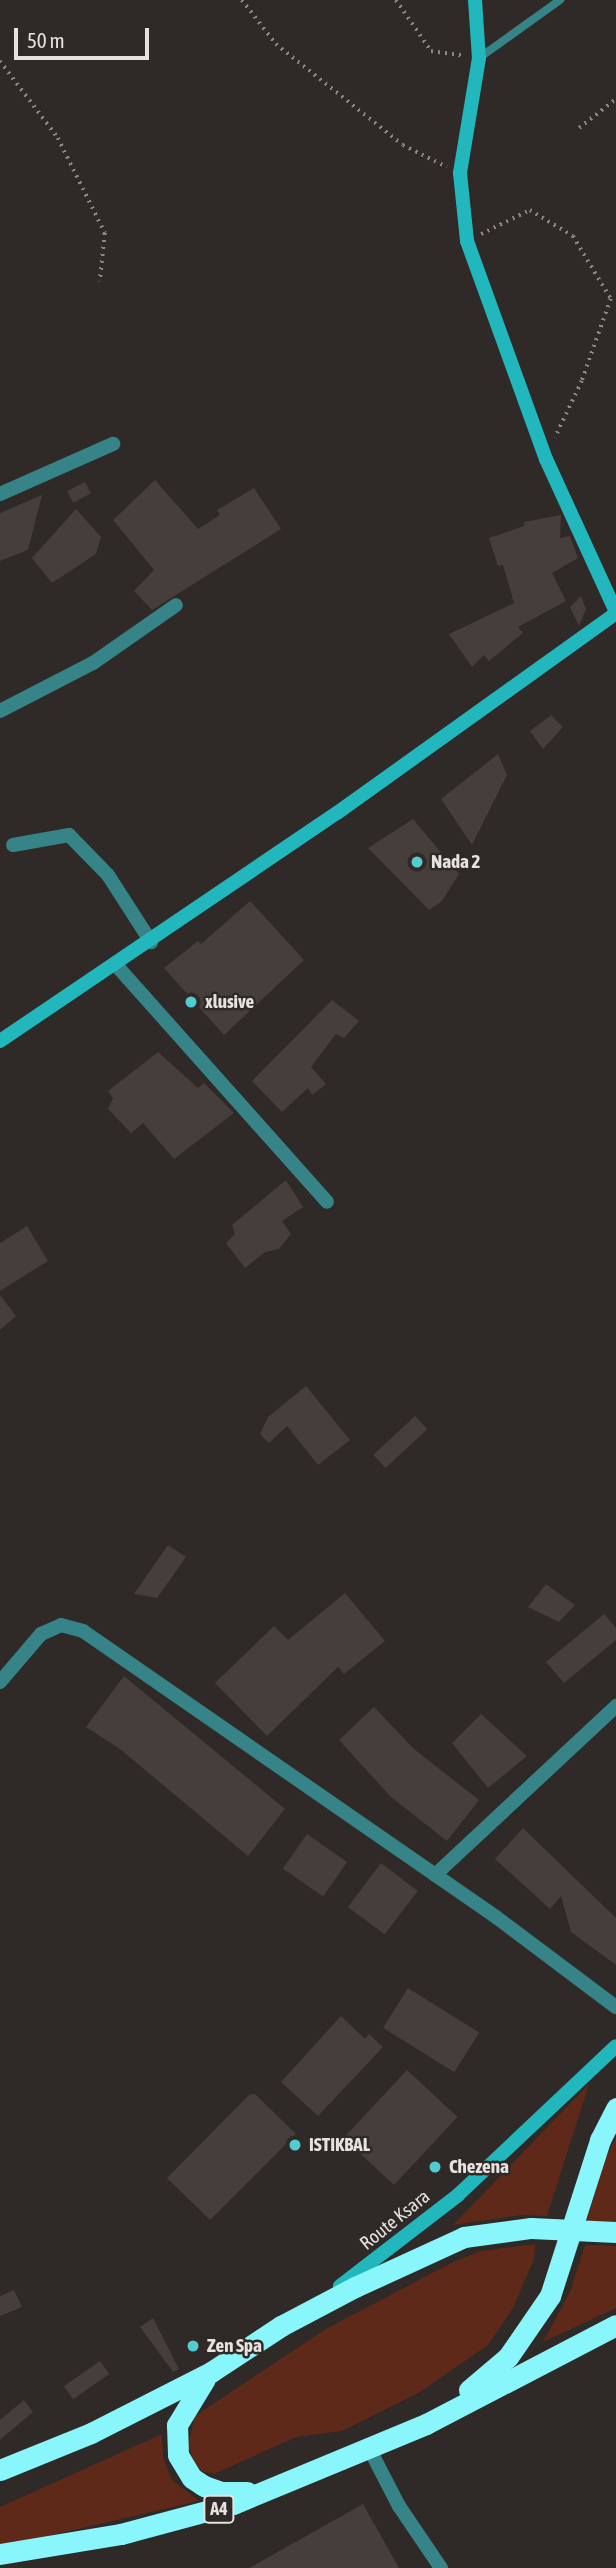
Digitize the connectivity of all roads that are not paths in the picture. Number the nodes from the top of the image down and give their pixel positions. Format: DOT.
graph roads {
  1 [pos="475,0"];
  2 [pos="560,0"];
  3 [pos="479,58"];
  4 [pos="113,444"];
  5 [pos="0,494"];
  6 [pos="176,605"];
  7 [pos="616,612"];
  8 [pos="0,711"];
  9 [pos="13,845"];
  10 [pos="151,942"];
  11 [pos="116,965"];
  12 [pos="0,1041"];
  13 [pos="327,1202"];
  14 [pos="0,1682"];
  15 [pos="616,1706"];
  16 [pos="435,1875"];
  17 [pos="616,2007"];
  18 [pos="616,2046"];
  19 [pos="616,2108"];
  20 [pos="572,2228"];
  21 [pos="616,2232"];
  22 [pos="616,2325"];
  23 [pos="281,2326"];
  24 [pos="211,2372"];
  25 [pos="426,2424"];
  26 [pos="369,2448"];
  27 [pos="0,2470"];
  28 [pos="265,2490"];
  29 [pos="0,2554"];
  30 [pos="441,2568"];
  1 -- 3 [label="street"];
  2 -- 3 [label="lane"];
  3 -- 7 [label="street"];
  4 -- 5 [label="street"];
  6 -- 8 [label="street"];
  7 -- 10 [label="street"];
  9 -- 10 [label="street"];
  10 -- 11 [label="street"];
  11 -- 12 [label="street"];
  11 -- 13 [label="street"];
  14 -- 16 [label="street"];
  15 -- 16 [label="street"];
  16 -- 17 [label="street"];
  18 -- 23 [label="street, Route Ksara"];
  19 -- 20 [label="highway"];
  20 -- 21 [label="highway"];
  20 -- 23 [label="highway"];
  20 -- 25 [label="highway"];
  22 -- 25 [label="highway, A4"];
  23 -- 24 [label="highway"];
  24 -- 27 [label="highway"];
  24 -- 28 [label="highway"];
  25 -- 26 [label="highway, A4"];
  26 -- 28 [label="highway, A4"];
  26 -- 30 [label="street"];
  28 -- 29 [label="highway, A4"];
}
